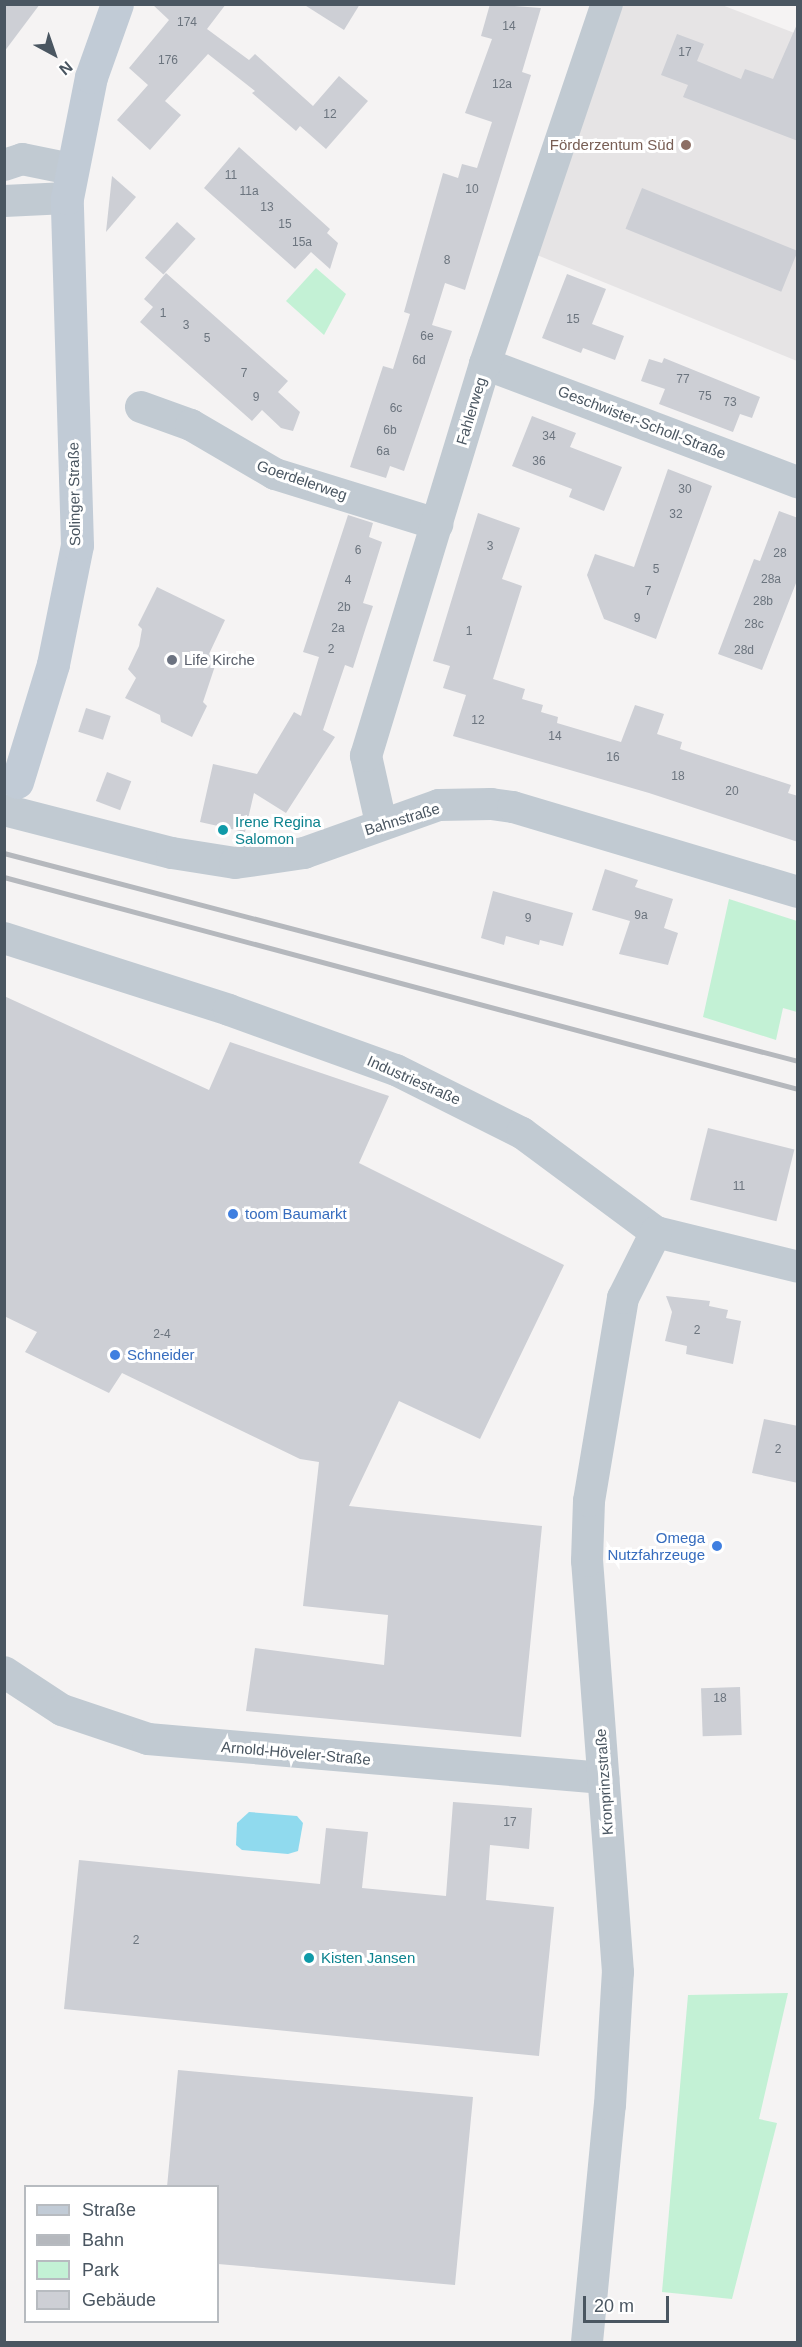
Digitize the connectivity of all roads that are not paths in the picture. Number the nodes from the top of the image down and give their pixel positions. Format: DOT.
graph roads {
  1 [pos="117,4"];
  2 [pos="607,4"];
  3 [pos="4,165"];
  4 [pos="69,184"];
  5 [pos="4,201"];
  6 [pos="485,364"];
  7 [pos="141,407"];
  8 [pos="798,482"];
  9 [pos="437,524"];
  10 [pos="11,796"];
  11 [pos="381,823"];
  12 [pos="798,892"];
  13 [pos="4,938"];
  14 [pos="656,1232"];
  15 [pos="798,1267"];
  16 [pos="4,1672"];
  17 [pos="603,1778"];
  18 [pos="587,2343"];
  1 -- 4 [label="main road, Solinger Straße"];
  2 -- 6 [label="street, Fahlerweg"];
  3 -- 4 [label="street"];
  4 -- 5 [label="street"];
  4 -- 10 [label="main road, Solinger Straße"];
  6 -- 8 [label="street, Geschwister-Scholl-Straße"];
  6 -- 9 [label="street, Fahlerweg"];
  7 -- 9 [label="street, Goerdelerweg"];
  9 -- 11 [label="street, Fahlerweg"];
  10 -- 11 [label="street, Bahnstraße"];
  11 -- 12 [label="street, Bahnstraße"];
  13 -- 14 [label="street, Industriestraße"];
  14 -- 15 [label="street, Industriestraße"];
  14 -- 17 [label="street, Kronprinzstraße"];
  16 -- 17 [label="street, Arnold-Höveler-Straße"];
  17 -- 18 [label="street, Kronprinzstraße"];
}
